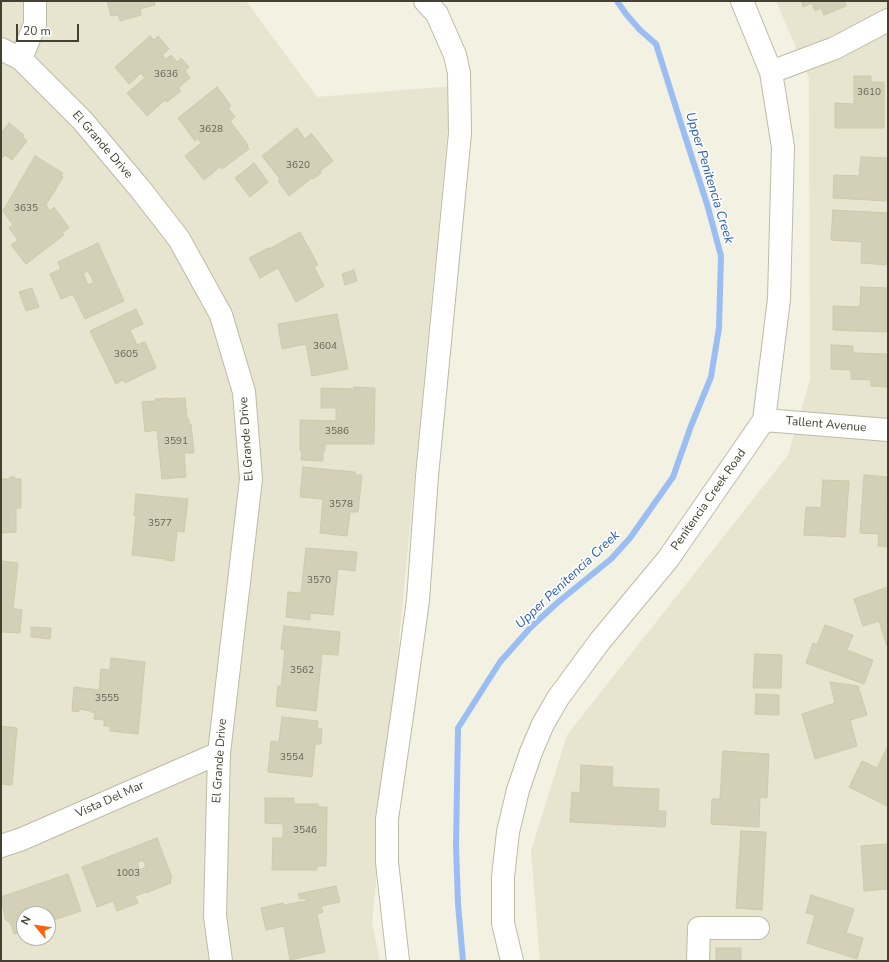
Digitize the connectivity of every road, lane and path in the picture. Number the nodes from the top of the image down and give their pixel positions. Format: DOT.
graph roads {
  1 [pos="35,1"];
  2 [pos="425,1"];
  3 [pos="742,1"];
  4 [pos="888,20"];
  5 [pos="1,49"];
  6 [pos="21,59"];
  7 [pos="771,72"];
  8 [pos="764,420"];
  9 [pos="888,430"];
  10 [pos="219,753"];
  11 [pos="1,846"];
  12 [pos="758,928"];
  13 [pos="221,961"];
  14 [pos="398,961"];
  15 [pos="512,961"];
  16 [pos="698,961"];
  1 -- 6 [label="street"];
  2 -- 14 [label="street"];
  3 -- 7 [label="street, Penitencia Creek Road"];
  4 -- 7 [label="street"];
  5 -- 6 [label="street, El Grande Drive"];
  6 -- 10 [label="street, El Grande Drive"];
  7 -- 8 [label="street, Penitencia Creek Road"];
  8 -- 9 [label="street, Tallent Avenue"];
  8 -- 15 [label="street, Penitencia Creek Road"];
  10 -- 11 [label="street, Vista Del Mar"];
  10 -- 13 [label="street, El Grande Drive"];
  12 -- 16 [label="street"];
}
